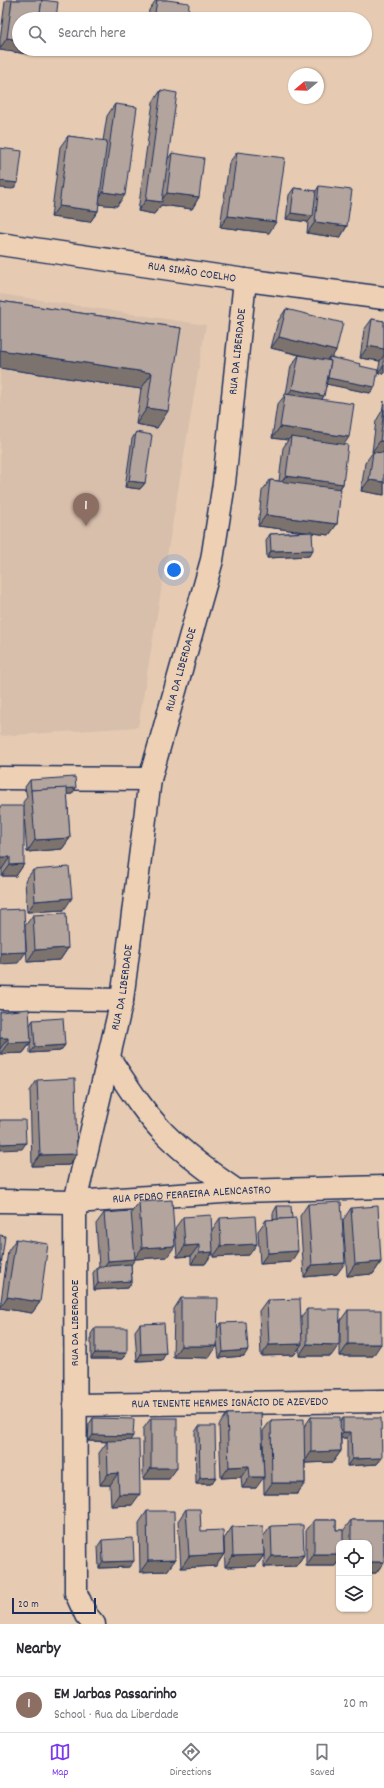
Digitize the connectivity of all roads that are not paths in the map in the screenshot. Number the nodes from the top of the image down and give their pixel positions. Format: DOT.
graph roads {
  1 [pos="0,244"];
  2 [pos="245,280"];
  3 [pos="384,298"];
  4 [pos="0,778"];
  5 [pos="150,779"];
  6 [pos="0,998"];
  7 [pos="122,1000"];
  8 [pos="108,1058"];
  9 [pos="384,1187"];
  10 [pos="237,1191"];
  11 [pos="0,1201"];
  12 [pos="75,1202"];
  13 [pos="384,1401"];
  14 [pos="76,1405"];
  15 [pos="94,1624"];
  1 -- 2 [label="street, RUA SIMÃO COELHO"];
  2 -- 3 [label="street, RUA SIMÃO COELHO"];
  2 -- 5 [label="street, RUA DA LIBERDADE"];
  4 -- 5 [label="street"];
  5 -- 7 [label="street, RUA DA LIBERDADE"];
  6 -- 7 [label="street"];
  7 -- 8 [label="street, RUA DA LIBERDADE"];
  8 -- 10 [label="street"];
  8 -- 12 [label="street, RUA DA LIBERDADE"];
  9 -- 10 [label="street, RUA PEDRO FERREIRA ALENCASTRO"];
  10 -- 12 [label="street, RUA PEDRO FERREIRA ALENCASTRO"];
  11 -- 12 [label="street, RUA PEDRO FERREIRA ALENCASTRO"];
  12 -- 14 [label="street, RUA DA LIBERDADE"];
  13 -- 14 [label="street, RUA TENENTE HERMES IGNÁCIO DE AZEVEDO"];
  14 -- 15 [label="street, RUA DA LIBERDADE"];
}
